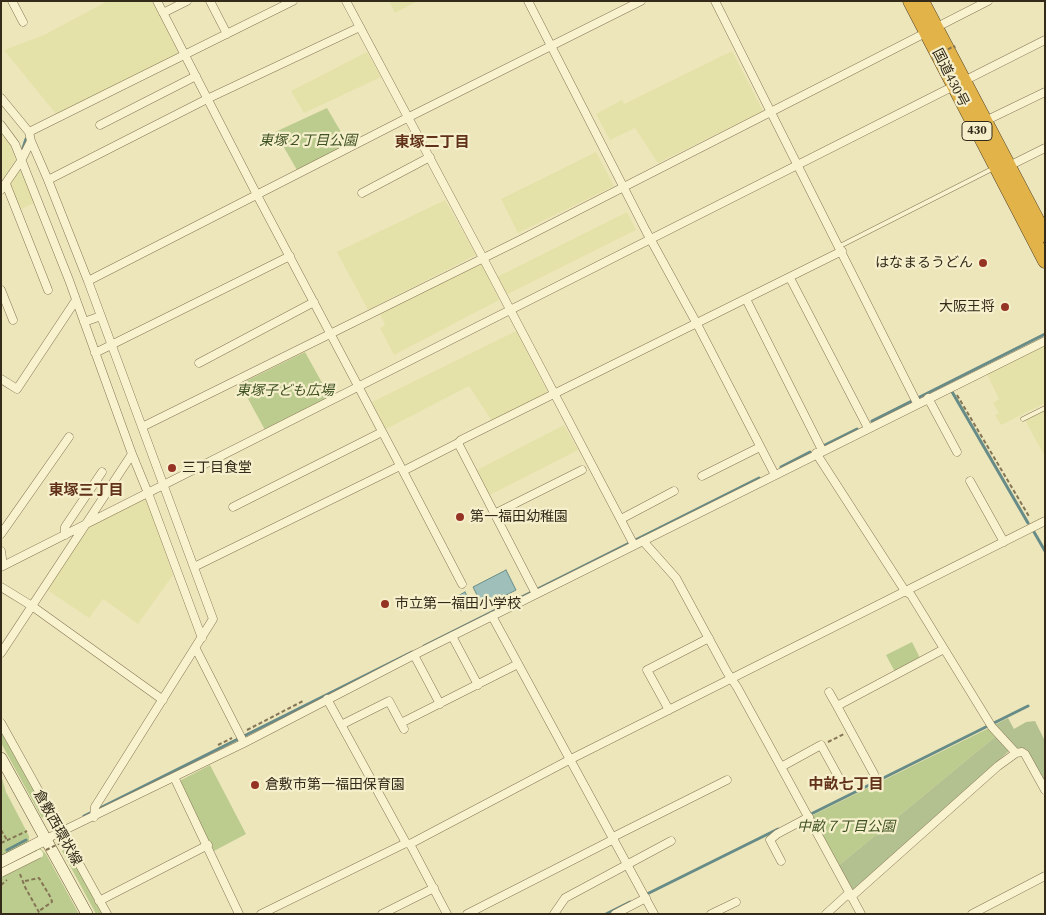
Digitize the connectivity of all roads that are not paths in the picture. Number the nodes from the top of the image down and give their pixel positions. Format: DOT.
graph roads {
  1 [pos="12,1"];
  2 [pos="157,1"];
  3 [pos="187,1"];
  4 [pos="210,1"];
  5 [pos="272,1"];
  6 [pos="293,1"];
  7 [pos="346,1"];
  8 [pos="528,1"];
  9 [pos="641,1"];
  10 [pos="715,1"];
  11 [pos="910,1"];
  12 [pos="922,1"];
  13 [pos="988,1"];
  14 [pos="276,9"];
  15 [pos="163,13"];
  16 [pos="23,22"];
  17 [pos="360,26"];
  18 [pos="931,30"];
  19 [pos="227,34"];
  20 [pos="1045,40"];
  21 [pos="552,46"];
  22 [pos="185,55"];
  23 [pos="196,76"];
  24 [pos="959,83"];
  25 [pos="1045,92"];
  26 [pos="1,98"];
  27 [pos="207,99"];
  28 [pos="771,113"];
  29 [pos="409,117"];
  30 [pos="980,124"];
  31 [pos="1,125"];
  32 [pos="100,125"];
  33 [pos="28,132"];
  34 [pos="30,141"];
  35 [pos="1045,148"];
  36 [pos="430,157"];
  37 [pos="21,161"];
  38 [pos="797,165"];
  39 [pos="1002,167"];
  40 [pos="48,180"];
  41 [pos="4,187"];
  42 [pos="624,188"];
  43 [pos="362,193"];
  44 [pos="257,195"];
  45 [pos="1045,235"];
  46 [pos="651,239"];
  47 [pos="841,249"];
  48 [pos="290,256"];
  49 [pos="483,258"];
  50 [pos="1045,261"];
  51 [pos="790,278"];
  52 [pos="88,281"];
  53 [pos="1,290"];
  54 [pos="48,290"];
  55 [pos="746,299"];
  56 [pos="76,300"];
  57 [pos="314,302"];
  58 [pos="510,310"];
  59 [pos="101,316"];
  60 [pos="14,320"];
  61 [pos="84,322"];
  62 [pos="697,324"];
  63 [pos="331,334"];
  64 [pos="1045,340"];
  65 [pos="112,345"];
  66 [pos="95,353"];
  67 [pos="199,363"];
  68 [pos="1,379"];
  69 [pos="359,386"];
  70 [pos="554,393"];
  71 [pos="928,398"];
  72 [pos="916,400"];
  73 [pos="1045,408"];
  74 [pos="1023,419"];
  75 [pos="142,427"];
  76 [pos="868,428"];
  77 [pos="382,432"];
  78 [pos="69,437"];
  79 [pos="458,443"];
  80 [pos="760,447"];
  81 [pos="819,452"];
  82 [pos="957,452"];
  83 [pos="132,454"];
  84 [pos="401,468"];
  85 [pos="582,470"];
  86 [pos="102,472"];
  87 [pos="775,475"];
  88 [pos="702,476"];
  89 [pos="970,481"];
  90 [pos="164,484"];
  91 [pos="674,491"];
  92 [pos="148,492"];
  93 [pos="233,507"];
  94 [pos="494,514"];
  95 [pos="621,519"];
  96 [pos="1045,521"];
  97 [pos="88,523"];
  98 [pos="1,534"];
  99 [pos="65,535"];
  100 [pos="643,541"];
  101 [pos="1004,542"];
  102 [pos="633,543"];
  103 [pos="1,551"];
  104 [pos="2,566"];
  105 [pos="194,567"];
  106 [pos="462,584"];
  107 [pos="1,587"];
  108 [pos="905,591"];
  109 [pos="534,592"];
  110 [pos="32,606"];
  111 [pos="492,616"];
  112 [pos="452,636"];
  113 [pos="202,638"];
  114 [pos="709,638"];
  115 [pos="196,649"];
  116 [pos="944,649"];
  117 [pos="1,653"];
  118 [pos="414,655"];
  119 [pos="518,664"];
  120 [pos="731,679"];
  121 [pos="478,684"];
  122 [pos="829,692"];
  123 [pos="327,699"];
  124 [pos="163,700"];
  125 [pos="440,704"];
  126 [pos="837,706"];
  127 [pos="669,710"];
  128 [pos="1,723"];
  129 [pos="341,725"];
  130 [pos="241,738"];
  131 [pos="1016,753"];
  132 [pos="1,758"];
  133 [pos="571,759"];
  134 [pos="781,767"];
  135 [pos="874,774"];
  136 [pos="174,777"];
  137 [pos="727,780"];
  138 [pos="844,787"];
  139 [pos="1045,790"];
  140 [pos="94,813"];
  141 [pos="808,816"];
  142 [pos="62,832"];
  143 [pos="613,838"];
  144 [pos="46,839"];
  145 [pos="671,841"];
  146 [pos="408,843"];
  147 [pos="208,845"];
  148 [pos="39,854"];
  149 [pos="781,861"];
  150 [pos="1,862"];
  151 [pos="628,866"];
  152 [pos="1,873"];
  153 [pos="1045,876"];
  154 [pos="434,888"];
  155 [pos="850,895"];
  156 [pos="645,896"];
  157 [pos="99,901"];
  158 [pos="736,902"];
  159 [pos="87,914"];
  160 [pos="106,914"];
  161 [pos="239,914"];
  162 [pos="261,914"];
  163 [pos="382,914"];
  164 [pos="447,914"];
  165 [pos="467,914"];
  166 [pos="554,914"];
  167 [pos="615,914"];
  168 [pos="654,914"];
  169 [pos="712,914"];
  170 [pos="826,914"];
  171 [pos="861,914"];
  172 [pos="972,914"];
  1 -- 16 [label="street"];
  2 -- 15 [label="street"];
  3 -- 15 [label="street"];
  4 -- 19 [label="street"];
  5 -- 14 [label="street"];
  6 -- 14 [label="street"];
  7 -- 17 [label="street"];
  8 -- 21 [label="street"];
  9 -- 21 [label="street"];
  10 -- 28 [label="street"];
  11 -- 18 [label="highway, 国道430号 / 430"];
  12 -- 18 [label="highway, 国道430号 / 430"];
  13 -- 18 [label="street"];
  14 -- 19 [label="street"];
  15 -- 22 [label="street"];
  17 -- 27 [label="street"];
  17 -- 29 [label="street"];
  18 -- 24 [label="highway, 国道430号 / 430"];
  18 -- 28 [label="street"];
  19 -- 22 [label="street"];
  20 -- 24 [label="street"];
  21 -- 29 [label="street"];
  21 -- 42 [label="street"];
  22 -- 23 [label="street"];
  22 -- 33 [label="street"];
  23 -- 27 [label="street"];
  23 -- 32 [label="street"];
  24 -- 30 [label="highway, 国道430号 / 430"];
  24 -- 38 [label="street"];
  25 -- 30 [label="street"];
  26 -- 33 [label="street"];
  27 -- 40 [label="street"];
  27 -- 44 [label="street"];
  28 -- 38 [label="street"];
  28 -- 42 [label="street"];
  29 -- 36 [label="street"];
  29 -- 44 [label="street"];
  30 -- 39 [label="highway, 国道430号 / 430"];
  31 -- 37 [label="street"];
  33 -- 34 [label="street"];
  34 -- 37 [label="street"];
  34 -- 40 [label="street"];
  35 -- 39 [label="street"];
  36 -- 43 [label="street"];
  36 -- 49 [label="street"];
  37 -- 41 [label="street"];
  37 -- 56 [label="street"];
  38 -- 46 [label="street"];
  38 -- 47 [label="street"];
  39 -- 45 [label="highway, 国道430号 / 430"];
  39 -- 47 [label="lane"];
  39 -- 50 [label="highway, 国道430号 / 430"];
  40 -- 52 [label="street"];
  41 -- 54 [label="street"];
  42 -- 46 [label="street"];
  42 -- 49 [label="street"];
  44 -- 48 [label="street"];
  44 -- 52 [label="street"];
  46 -- 58 [label="street"];
  46 -- 62 [label="street"];
  47 -- 51 [label="street"];
  47 -- 72 [label="street"];
  48 -- 57 [label="street"];
  48 -- 65 [label="street"];
  49 -- 58 [label="street"];
  49 -- 63 [label="street"];
  51 -- 55 [label="street"];
  51 -- 76 [label="street"];
  52 -- 59 [label="street"];
  53 -- 60 [label="street"];
  55 -- 62 [label="street"];
  55 -- 81 [label="street"];
  56 -- 61 [label="street"];
  56 -- 68 [label="street"];
  57 -- 63 [label="street"];
  57 -- 67 [label="street"];
  58 -- 69 [label="street"];
  58 -- 70 [label="street"];
  59 -- 61 [label="street"];
  59 -- 65 [label="street"];
  61 -- 66 [label="street"];
  62 -- 70 [label="street"];
  62 -- 80 [label="street"];
  63 -- 69 [label="street"];
  63 -- 75 [label="street"];
  64 -- 71 [label="street"];
  65 -- 66 [label="street"];
  65 -- 75 [label="street"];
  66 -- 83 [label="street"];
  69 -- 77 [label="street"];
  69 -- 90 [label="street"];
  70 -- 79 [label="street"];
  70 -- 95 [label="street"];
  71 -- 72 [label="street"];
  71 -- 82 [label="street"];
  72 -- 76 [label="street"];
  73 -- 74 [label="lane"];
  75 -- 90 [label="street"];
  76 -- 81 [label="street"];
  77 -- 84 [label="street"];
  77 -- 93 [label="street"];
  78 -- 98 [label="street"];
  79 -- 84 [label="street"];
  79 -- 94 [label="street"];
  80 -- 87 [label="street"];
  80 -- 88 [label="street"];
  81 -- 87 [label="street"];
  81 -- 108 [label="street"];
  83 -- 92 [label="street"];
  83 -- 97 [label="street"];
  84 -- 105 [label="street"];
  84 -- 106 [label="street"];
  85 -- 94 [label="street"];
  86 -- 99 [label="street"];
  87 -- 100 [label="street"];
  89 -- 101 [label="street"];
  90 -- 92 [label="street"];
  90 -- 105 [label="street"];
  91 -- 95 [label="street"];
  92 -- 97 [label="street"];
  92 -- 113 [label="street"];
  94 -- 109 [label="street"];
  95 -- 102 [label="street"];
  96 -- 101 [label="street"];
  97 -- 99 [label="street"];
  97 -- 110 [label="street"];
  99 -- 104 [label="street"];
  100 -- 102 [label="street"];
  100 -- 114 [label="street"];
  101 -- 108 [label="street"];
  102 -- 109 [label="street"];
  103 -- 104 [label="street"];
  105 -- 113 [label="street"];
  107 -- 110 [label="street"];
  108 -- 116 [label="street"];
  108 -- 120 [label="street"];
  109 -- 111 [label="street"];
  110 -- 117 [label="street"];
  110 -- 124 [label="street"];
  111 -- 112 [label="street"];
  111 -- 119 [label="street"];
  112 -- 118 [label="street"];
  112 -- 121 [label="street"];
  113 -- 115 [label="street"];
  114 -- 120 [label="street"];
  114 -- 127 [label="street"];
  115 -- 124 [label="street"];
  115 -- 130 [label="street"];
  116 -- 126 [label="street"];
  116 -- 131 [label="street"];
  118 -- 123 [label="street"];
  118 -- 125 [label="street"];
  119 -- 121 [label="street"];
  119 -- 133 [label="street"];
  120 -- 127 [label="street"];
  120 -- 134 [label="street"];
  121 -- 125 [label="street"];
  122 -- 126 [label="street"];
  123 -- 129 [label="street"];
  123 -- 130 [label="street"];
  124 -- 140 [label="street"];
  125 -- 129 [label="street"];
  126 -- 135 [label="street"];
  127 -- 133 [label="street"];
  128 -- 142 [label="street"];
  129 -- 146 [label="street"];
  130 -- 136 [label="street"];
  131 -- 139 [label="street"];
  131 -- 155 [label="street"];
  132 -- 144 [label="main road, 倉敷西環状線"];
  133 -- 143 [label="street"];
  133 -- 146 [label="street"];
  134 -- 138 [label="street"];
  134 -- 141 [label="street"];
  136 -- 140 [label="street"];
  136 -- 147 [label="street"];
  137 -- 143 [label="street"];
  140 -- 142 [label="street"];
  141 -- 149 [label="street"];
  141 -- 155 [label="street"];
  142 -- 144 [label="street"];
  142 -- 157 [label="street"];
  143 -- 151 [label="street"];
  143 -- 165 [label="street"];
  144 -- 150 [label="main road"];
  144 -- 159 [label="main road, 倉敷西環状線"];
  145 -- 151 [label="street"];
  146 -- 154 [label="street"];
  146 -- 162 [label="street"];
  147 -- 157 [label="street"];
  147 -- 161 [label="street"];
  148 -- 152 [label="street, bridge"];
  151 -- 156 [label="street"];
  151 -- 166 [label="street"];
  153 -- 172 [label="street"];
  154 -- 163 [label="street"];
  154 -- 164 [label="street"];
  155 -- 170 [label="street"];
  155 -- 171 [label="street"];
  156 -- 167 [label="street"];
  156 -- 168 [label="street"];
  157 -- 160 [label="street"];
  158 -- 169 [label="street"];
}
